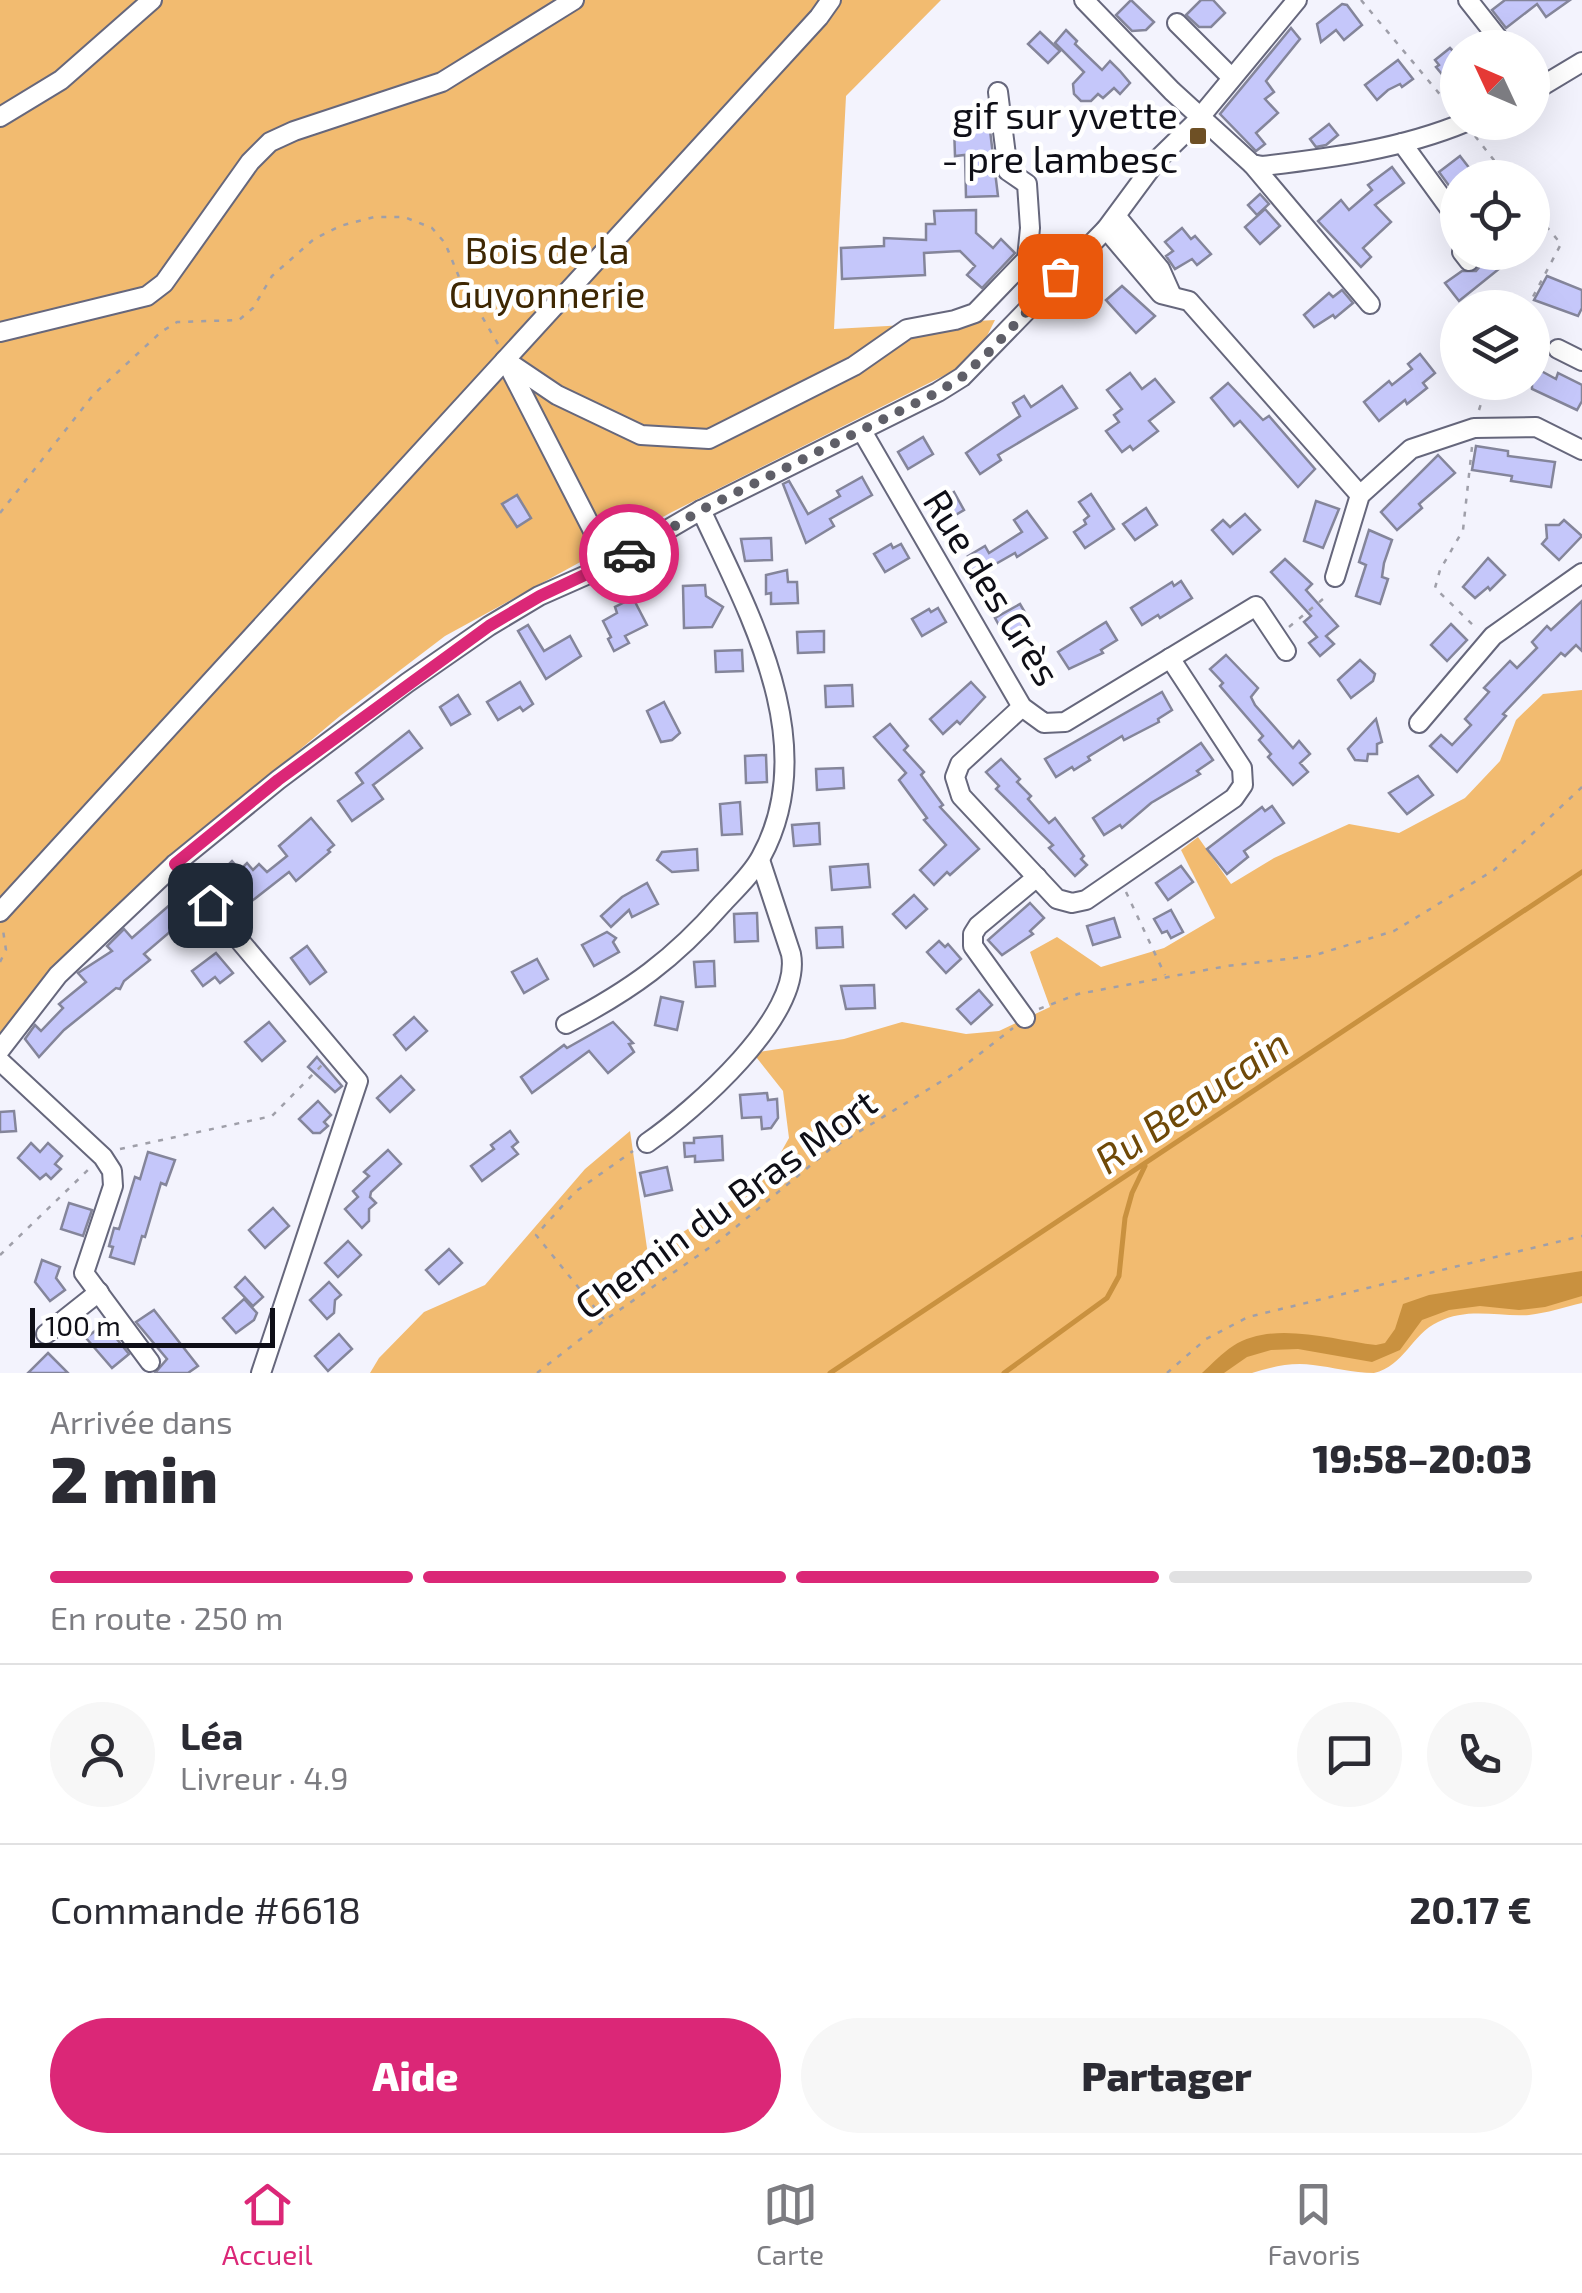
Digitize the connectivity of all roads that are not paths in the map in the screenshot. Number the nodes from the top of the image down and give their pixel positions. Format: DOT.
graph roads {
  1 [pos="152,0"];
  2 [pos="574,0"];
  3 [pos="831,0"];
  4 [pos="1084,0"];
  5 [pos="1297,0"];
  6 [pos="1468,0"];
  7 [pos="1177,23"];
  8 [pos="1492,30"];
  9 [pos="1582,62"];
  10 [pos="1231,77"];
  11 [pos="1550,81"];
  12 [pos="998,92"];
  13 [pos="1201,115"];
  14 [pos="0,117"];
  15 [pos="1440,131"];
  16 [pos="1402,143"];
  17 [pos="1252,164"];
  18 [pos="1440,195"];
  19 [pos="1111,223"];
  20 [pos="1370,304"];
  21 [pos="0,332"];
  22 [pos="1558,349"];
  23 [pos="506,360"];
  24 [pos="1582,361"];
  25 [pos="862,430"];
  26 [pos="1582,450"];
  27 [pos="1360,495"];
  28 [pos="701,510"];
  29 [pos="610,564"];
  30 [pos="1582,574"];
  31 [pos="1335,576"];
  32 [pos="1281,644"];
  33 [pos="1170,658"];
  34 [pos="1022,707"];
  35 [pos="1419,723"];
  36 [pos="760,860"];
  37 [pos="175,864"];
  38 [pos="1037,877"];
  39 [pos="0,912"];
  40 [pos="1025,1018"];
  41 [pos="566,1024"];
  42 [pos="0,1050"];
  43 [pos="0,1061"];
  44 [pos="646,1143"];
  45 [pos="99,1292"];
  46 [pos="46,1334"];
  47 [pos="150,1362"];
  48 [pos="260,1373"];
  1 -- 14 [label="street"];
  2 -- 21 [label="street"];
  3 -- 23 [label="street"];
  4 -- 13 [label="street"];
  5 -- 10 [label="street"];
  6 -- 8 [label="street"];
  7 -- 10 [label="street"];
  9 -- 11 [label="street"];
  10 -- 13 [label="street"];
  12 -- 23 [label="street"];
  13 -- 17 [label="street"];
  13 -- 19 [label="street"];
  15 -- 16 [label="street"];
  16 -- 17 [label="street"];
  16 -- 18 [label="street"];
  17 -- 20 [label="street"];
  19 -- 25 [label="street"];
  19 -- 27 [label="street"];
  22 -- 24 [label="street"];
  23 -- 29 [label="street"];
  23 -- 39 [label="street"];
  25 -- 28 [label="street"];
  25 -- 34 [label="street, Rue des Grès"];
  26 -- 27 [label="street"];
  27 -- 31 [label="street"];
  28 -- 29 [label="street"];
  28 -- 36 [label="street"];
  29 -- 37 [label="street"];
  30 -- 35 [label="street"];
  32 -- 33 [label="street, Rue des Grès"];
  33 -- 34 [label="street, Rue des Grès"];
  33 -- 38 [label="street"];
  34 -- 38 [label="street"];
  36 -- 41 [label="street"];
  36 -- 44 [label="street"];
  37 -- 42 [label="street"];
  37 -- 48 [label="street"];
  38 -- 40 [label="street"];
  43 -- 45 [label="street"];
  45 -- 46 [label="street"];
  45 -- 47 [label="street"];
}
